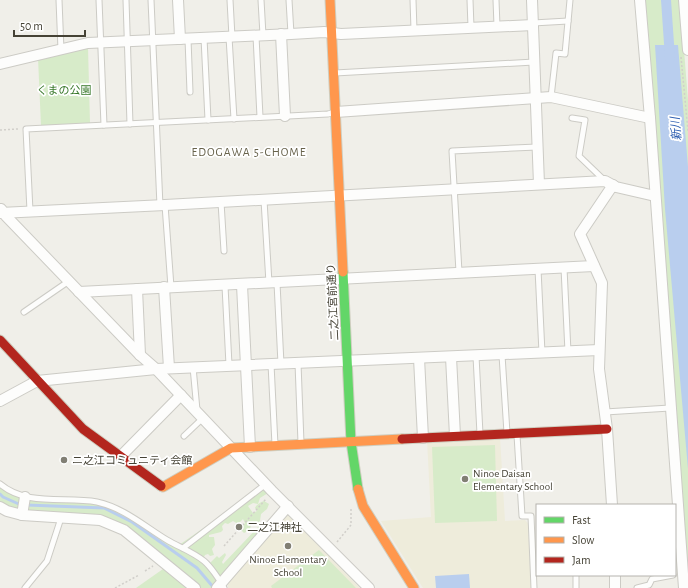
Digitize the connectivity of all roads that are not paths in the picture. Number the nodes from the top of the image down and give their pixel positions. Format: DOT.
graph roads {
  1 [pos="59,0"];
  2 [pos="100,0"];
  3 [pos="126,0"];
  4 [pos="151,0"];
  5 [pos="178,0"];
  6 [pos="230,0"];
  7 [pos="261,0"];
  8 [pos="289,0"];
  9 [pos="330,0"];
  10 [pos="413,0"];
  11 [pos="470,0"];
  12 [pos="496,0"];
  13 [pos="532,0"];
  14 [pos="570,0"];
  15 [pos="640,0"];
  16 [pos="684,0"];
  17 [pos="568,21"];
  18 [pos="533,24"];
  19 [pos="497,26"];
  20 [pos="471,27"];
  21 [pos="414,30"];
  22 [pos="332,33"];
  23 [pos="286,34"];
  24 [pos="259,35"];
  25 [pos="231,37"];
  26 [pos="204,38"];
  27 [pos="184,39"];
  28 [pos="153,40"];
  29 [pos="128,42"];
  30 [pos="101,43"];
  31 [pos="61,50"];
  32 [pos="684,53"];
  33 [pos="534,62"];
  34 [pos="0,64"];
  35 [pos="334,73"];
  36 [pos="190,92"];
  37 [pos="551,97"];
  38 [pos="536,98"];
  39 [pos="336,112"];
  40 [pos="285,116"];
  41 [pos="260,117"];
  42 [pos="234,118"];
  43 [pos="572,118"];
  44 [pos="650,118"];
  45 [pos="208,120"];
  46 [pos="156,122"];
  47 [pos="130,124"];
  48 [pos="104,125"];
  49 [pos="537,147"];
  50 [pos="609,183"];
  51 [pos="539,184"];
  52 [pos="454,189"];
  53 [pos="340,195"];
  54 [pos="655,196"];
  55 [pos="264,200"];
  56 [pos="221,202"];
  57 [pos="163,206"];
  58 [pos="1,211"];
  59 [pos="30,211"];
  60 [pos="224,251"];
  61 [pos="594,266"];
  62 [pos="564,268"];
  63 [pos="538,269"];
  64 [pos="458,272"];
  65 [pos="344,278"];
  66 [pos="69,281"];
  67 [pos="273,283"];
  68 [pos="242,285"];
  69 [pos="225,286"];
  70 [pos="167,287"];
  71 [pos="137,289"];
  72 [pos="79,292"];
  73 [pos="24,312"];
  74 [pos="0,340"];
  75 [pos="598,350"];
  76 [pos="568,352"];
  77 [pos="542,353"];
  78 [pos="140,355"];
  79 [pos="502,355"];
  80 [pos="476,356"];
  81 [pos="451,357"];
  82 [pos="419,358"];
  83 [pos="348,361"];
  84 [pos="298,363"];
  85 [pos="276,364"];
  86 [pos="246,365"];
  87 [pos="228,366"];
  88 [pos="193,367"];
  89 [pos="169,368"];
  90 [pos="156,369"];
  91 [pos="37,381"];
  92 [pos="181,395"];
  93 [pos="0,401"];
  94 [pos="670,408"];
  95 [pos="605,412"];
  96 [pos="200,415"];
  97 [pos="607,429"];
  98 [pos="507,434"];
  99 [pos="517,434"];
  100 [pos="480,435"];
  101 [pos="184,436"];
  102 [pos="455,436"];
  103 [pos="423,438"];
  104 [pos="351,442"];
  105 [pos="301,444"];
  106 [pos="275,445"];
  107 [pos="250,447"];
  108 [pos="231,448"];
  109 [pos="121,456"];
  110 [pos="0,484"];
  111 [pos="269,488"];
  112 [pos="25,496"];
  113 [pos="612,504"];
  114 [pos="675,504"];
  115 [pos="288,506"];
  116 [pos="0,507"];
  117 [pos="536,514"];
  118 [pos="22,515"];
  119 [pos="530,516"];
  120 [pos="676,517"];
  121 [pos="61,518"];
  122 [pos="183,548"];
  123 [pos="678,553"];
  124 [pos="677,574"];
  125 [pos="576,576"];
  126 [pos="615,576"];
  127 [pos="667,576"];
  128 [pos="221,586"];
  129 [pos="25,588"];
  130 [pos="194,588"];
  131 [pos="369,588"];
  132 [pos="414,588"];
  133 [pos="534,588"];
  134 [pos="576,588"];
  135 [pos="616,588"];
  136 [pos="637,588"];
  137 [pos="684,588"];
  1 -- 31 [label="lane"];
  2 -- 30 [label="lane"];
  3 -- 29 [label="lane"];
  4 -- 28 [label="lane"];
  5 -- 27 [label="street"];
  6 -- 25 [label="lane"];
  7 -- 24 [label="lane"];
  8 -- 23 [label="lane"];
  9 -- 22 [label="street, 二之江宮前通り"];
  10 -- 21 [label="lane"];
  11 -- 20 [label="lane"];
  12 -- 19 [label="lane"];
  13 -- 18 [label="street"];
  14 -- 17 [label="lane"];
  15 -- 44 [label="street"];
  16 -- 32 [label="street"];
  17 -- 18 [label="lane"];
  17 -- 37 [label="lane"];
  18 -- 19 [label="street"];
  18 -- 33 [label="street"];
  19 -- 20 [label="street"];
  20 -- 21 [label="street"];
  21 -- 22 [label="street"];
  22 -- 23 [label="street"];
  22 -- 35 [label="street, 二之江宮前通り"];
  23 -- 24 [label="street"];
  23 -- 40 [label="street"];
  24 -- 25 [label="street"];
  24 -- 41 [label="lane"];
  25 -- 26 [label="street"];
  25 -- 42 [label="lane"];
  26 -- 27 [label="street"];
  26 -- 45 [label="lane"];
  27 -- 28 [label="street"];
  27 -- 36 [label="lane"];
  28 -- 29 [label="street"];
  28 -- 46 [label="lane"];
  29 -- 30 [label="street"];
  29 -- 47 [label="lane"];
  30 -- 31 [label="street"];
  30 -- 48 [label="lane"];
  31 -- 34 [label="street"];
  33 -- 35 [label="lane"];
  33 -- 38 [label="street"];
  35 -- 39 [label="street, 二之江宮前通り"];
  37 -- 38 [label="street"];
  37 -- 44 [label="street"];
  38 -- 39 [label="street"];
  38 -- 49 [label="street"];
  39 -- 40 [label="lane"];
  39 -- 53 [label="street, 二之江宮前通り"];
  40 -- 41 [label="lane"];
  41 -- 42 [label="lane"];
  42 -- 45 [label="lane"];
  43 -- 50 [label="lane"];
  44 -- 54 [label="street"];
  45 -- 46 [label="lane"];
  46 -- 47 [label="lane"];
  46 -- 57 [label="lane"];
  47 -- 48 [label="lane"];
  48 -- 59 [label="lane"];
  49 -- 51 [label="street"];
  49 -- 52 [label="lane"];
  50 -- 51 [label="street"];
  50 -- 54 [label="street"];
  50 -- 61 [label="street"];
  51 -- 52 [label="street"];
  52 -- 53 [label="street"];
  52 -- 64 [label="lane"];
  53 -- 55 [label="street"];
  53 -- 65 [label="street, 二之江宮前通り"];
  54 -- 94 [label="street"];
  55 -- 56 [label="street"];
  55 -- 67 [label="lane"];
  56 -- 57 [label="street"];
  56 -- 60 [label="lane"];
  57 -- 59 [label="street"];
  57 -- 70 [label="lane"];
  58 -- 59 [label="street"];
  58 -- 66 [label="street"];
  61 -- 62 [label="street"];
  61 -- 75 [label="street"];
  62 -- 63 [label="street"];
  62 -- 76 [label="lane"];
  63 -- 64 [label="street"];
  63 -- 77 [label="lane"];
  64 -- 65 [label="street"];
  65 -- 67 [label="street"];
  65 -- 83 [label="street, 二之江宮前通り"];
  66 -- 72 [label="street"];
  66 -- 73 [label="lane"];
  67 -- 68 [label="street"];
  67 -- 85 [label="lane"];
  68 -- 69 [label="street"];
  68 -- 86 [label="street"];
  69 -- 70 [label="street"];
  69 -- 87 [label="lane"];
  70 -- 71 [label="street"];
  70 -- 89 [label="street"];
  71 -- 72 [label="street"];
  71 -- 78 [label="street"];
  72 -- 78 [label="street"];
  74 -- 91 [label="street"];
  75 -- 76 [label="street"];
  75 -- 95 [label="street"];
  76 -- 77 [label="street"];
  77 -- 79 [label="street"];
  78 -- 90 [label="street"];
  79 -- 80 [label="street"];
  79 -- 98 [label="lane"];
  80 -- 81 [label="street"];
  80 -- 100 [label="lane"];
  81 -- 82 [label="street"];
  81 -- 102 [label="street"];
  82 -- 83 [label="street"];
  82 -- 103 [label="street"];
  83 -- 84 [label="street"];
  83 -- 104 [label="street, 二之江宮前通り"];
  84 -- 85 [label="street"];
  84 -- 105 [label="lane"];
  85 -- 86 [label="street"];
  85 -- 106 [label="lane"];
  86 -- 87 [label="street"];
  86 -- 107 [label="street"];
  87 -- 88 [label="street"];
  88 -- 89 [label="street"];
  88 -- 96 [label="lane"];
  89 -- 90 [label="street"];
  90 -- 91 [label="street"];
  90 -- 92 [label="street"];
  91 -- 93 [label="street"];
  91 -- 109 [label="street"];
  92 -- 96 [label="street"];
  92 -- 109 [label="street"];
  94 -- 95 [label="lane"];
  94 -- 114 [label="street"];
  95 -- 97 [label="street"];
  96 -- 101 [label="lane"];
  96 -- 108 [label="street"];
  97 -- 99 [label="street"];
  97 -- 113 [label="street"];
  98 -- 99 [label="street"];
  98 -- 100 [label="street"];
  99 -- 119 [label="lane"];
  100 -- 102 [label="street"];
  102 -- 103 [label="street"];
  103 -- 104 [label="street"];
  104 -- 105 [label="street"];
  104 -- 132 [label="street, 二之江宮前通り"];
  105 -- 106 [label="street"];
  106 -- 107 [label="street"];
  107 -- 108 [label="street"];
  108 -- 109 [label="street"];
  108 -- 111 [label="street"];
  110 -- 112 [label="lane"];
  111 -- 115 [label="street"];
  111 -- 122 [label="lane"];
  112 -- 118 [label="street"];
  112 -- 122 [label="lane"];
  115 -- 128 [label="street"];
  115 -- 131 [label="street"];
  116 -- 118 [label="street"];
  117 -- 119 [label="lane"];
  118 -- 121 [label="street"];
  119 -- 133 [label="lane"];
  120 -- 123 [label="street"];
  121 -- 129 [label="lane"];
  121 -- 130 [label="street"];
  122 -- 128 [label="lane"];
  123 -- 124 [label="street"];
  124 -- 137 [label="street"];
  125 -- 134 [label="lane"];
  126 -- 135 [label="street"];
  127 -- 136 [label="lane"];
}
